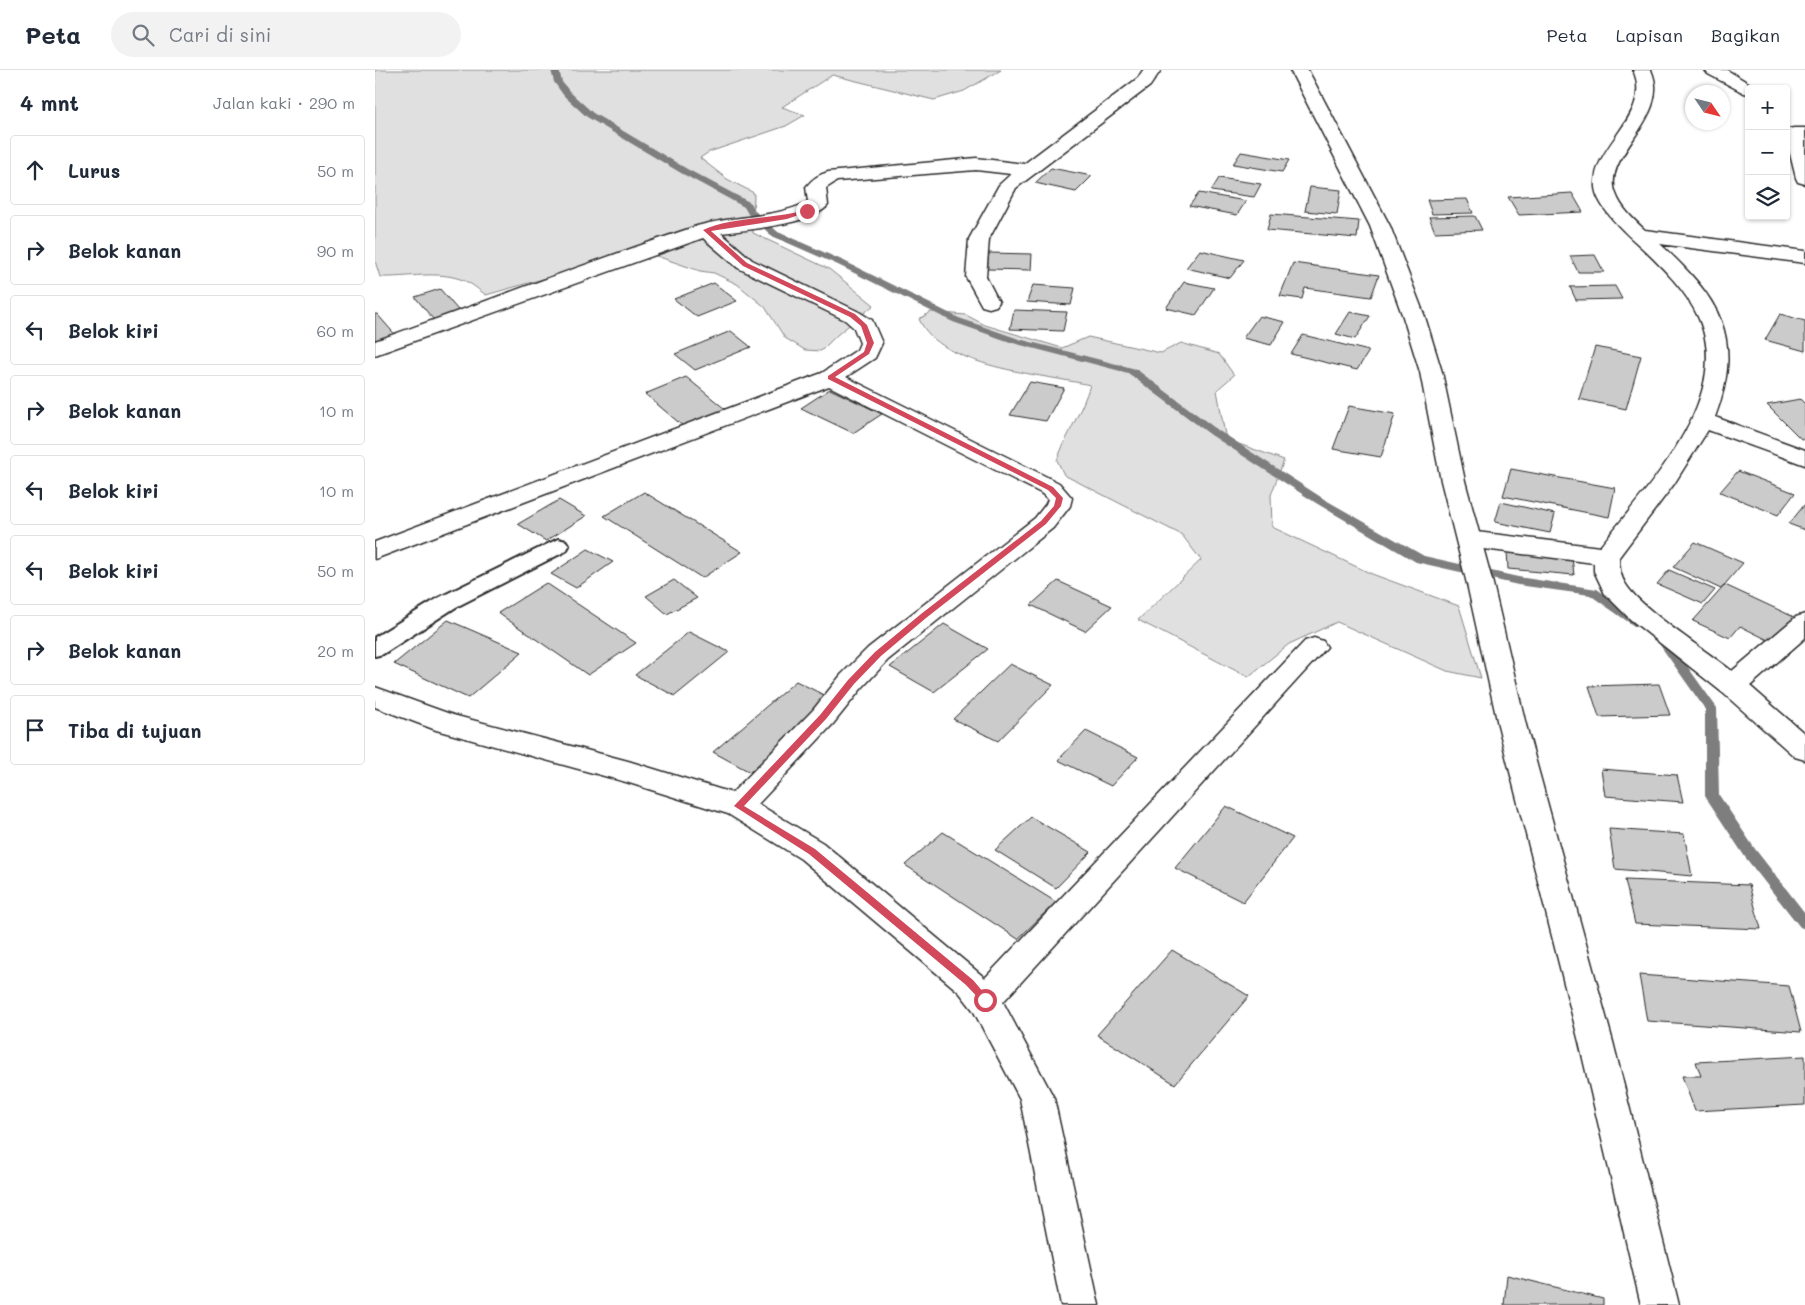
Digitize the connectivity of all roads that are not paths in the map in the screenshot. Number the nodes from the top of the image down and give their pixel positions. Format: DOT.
graph roads {
  1 [pos="1152,70"];
  2 [pos="1299,70"];
  3 [pos="1642,70"];
  4 [pos="1714,70"];
  5 [pos="1745,86"];
  6 [pos="1795,128"];
  7 [pos="1027,170"];
  8 [pos="1805,178"];
  9 [pos="706,230"];
  10 [pos="1640,235"];
  11 [pos="1805,257"];
  12 [pos="989,302"];
  13 [pos="375,348"];
  14 [pos="830,378"];
  15 [pos="1703,420"];
  16 [pos="1805,458"];
  17 [pos="558,546"];
  18 [pos="1470,546"];
  19 [pos="375,551"];
  20 [pos="1606,556"];
  21 [pos="1805,623"];
  22 [pos="1314,647"];
  23 [pos="375,648"];
  24 [pos="1733,686"];
  25 [pos="375,697"];
  26 [pos="1805,750"];
  27 [pos="738,806"];
  28 [pos="985,1000"];
  29 [pos="1080,1305"];
  30 [pos="1660,1305"];
  1 -- 7 [label="street"];
  2 -- 18 [label="street"];
  3 -- 10 [label="street"];
  4 -- 5 [label="street"];
  6 -- 8 [label="street"];
  7 -- 9 [label="street"];
  7 -- 12 [label="street"];
  9 -- 13 [label="street"];
  9 -- 14 [label="street"];
  10 -- 11 [label="street"];
  10 -- 15 [label="street"];
  14 -- 19 [label="street"];
  14 -- 27 [label="street"];
  15 -- 16 [label="street"];
  15 -- 20 [label="street"];
  17 -- 23 [label="lane"];
  18 -- 20 [label="street"];
  18 -- 30 [label="street"];
  20 -- 24 [label="street"];
  21 -- 24 [label="street"];
  22 -- 28 [label="street"];
  24 -- 26 [label="street"];
  25 -- 27 [label="street"];
  27 -- 28 [label="street"];
  28 -- 29 [label="street"];
}
